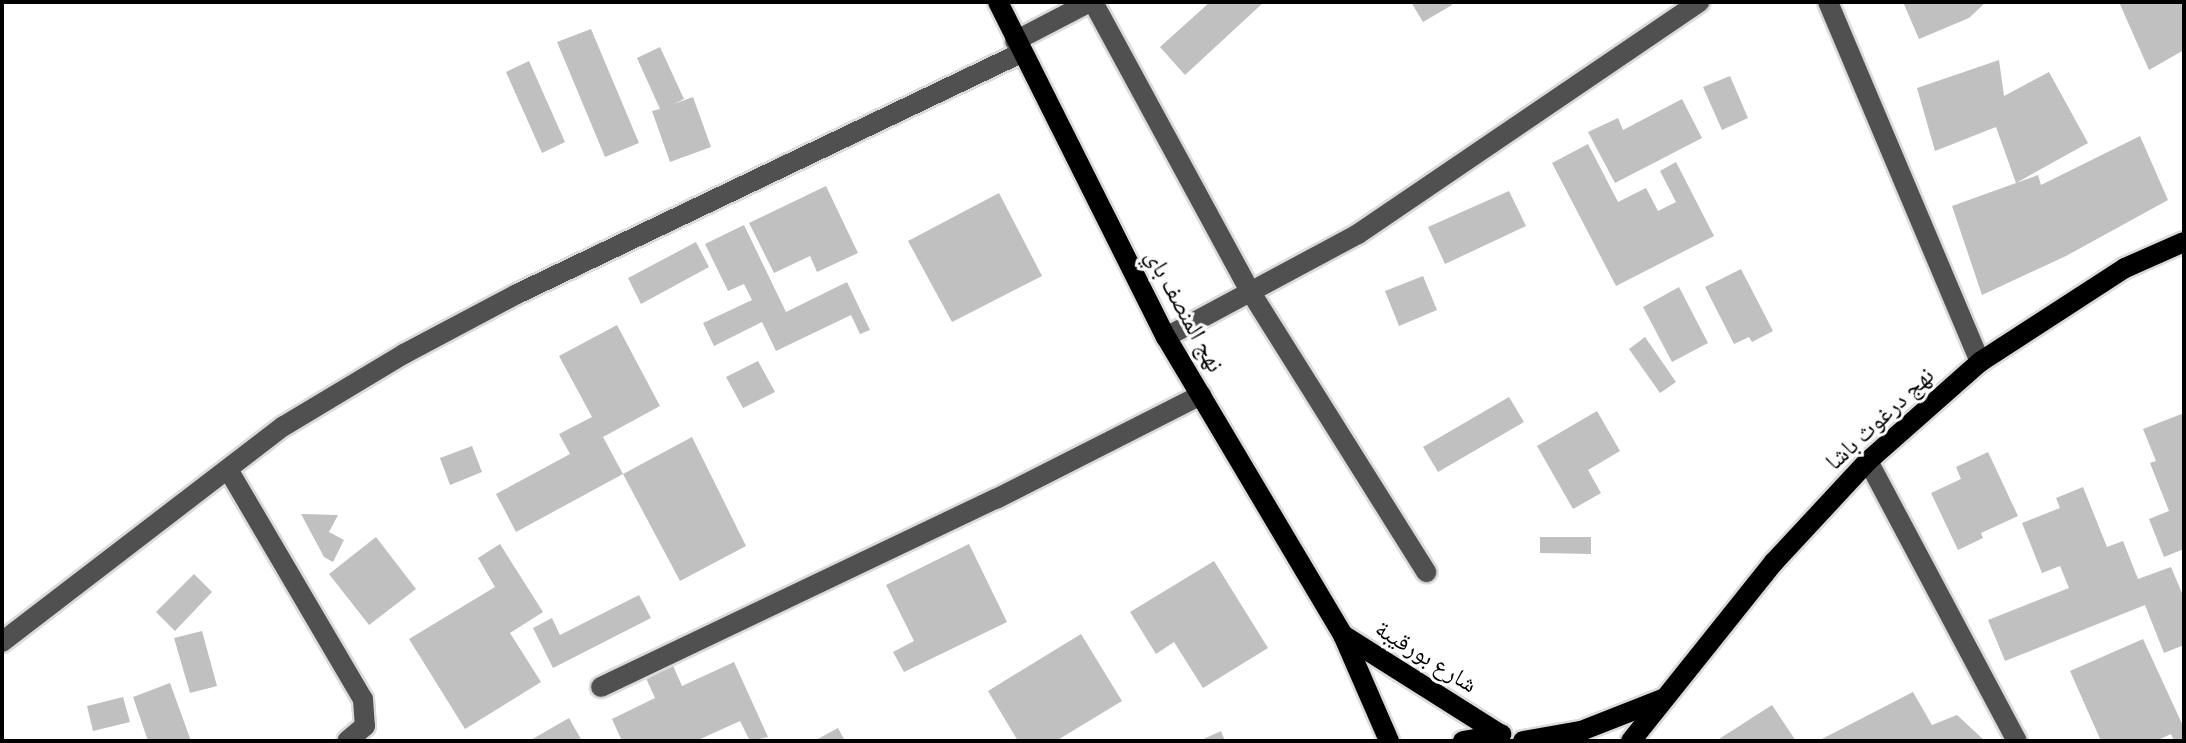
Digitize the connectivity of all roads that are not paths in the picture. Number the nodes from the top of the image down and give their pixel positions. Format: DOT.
graph roads {
  1 [pos="998,2"];
  2 [pos="1092,2"];
  3 [pos="1700,2"];
  4 [pos="1828,2"];
  5 [pos="1018,47"];
  6 [pos="2184,242"];
  7 [pos="1250,291"];
  8 [pos="1166,337"];
  9 [pos="1980,362"];
  10 [pos="1201,395"];
  11 [pos="1868,461"];
  12 [pos="229,471"];
  13 [pos="1426,572"];
  14 [pos="1343,635"];
  15 [pos="2,642"];
  16 [pos="601,687"];
  17 [pos="1665,698"];
  18 [pos="1498,733"];
  19 [pos="347,741"];
  20 [pos="1389,741"];
  21 [pos="1463,741"];
  22 [pos="1523,741"];
  23 [pos="1631,741"];
  24 [pos="2017,741"];
  1 -- 5 [label="main road, نهج المنصف باي"];
  2 -- 5 [label="street"];
  2 -- 7 [label="street"];
  3 -- 7 [label="street"];
  4 -- 9 [label="street"];
  5 -- 8 [label="main road, نهج المنصف باي"];
  5 -- 12 [label="street"];
  6 -- 9 [label="main road, نهج درغوث باشا"];
  7 -- 8 [label="street"];
  7 -- 13 [label="street"];
  8 -- 10 [label="main road, نهج المنصف باي"];
  9 -- 11 [label="main road, نهج درغوث باشا"];
  10 -- 14 [label="main road, نهج المنصف باي"];
  10 -- 16 [label="street"];
  11 -- 17 [label="main road, نهج درغوث باشا"];
  11 -- 24 [label="street"];
  12 -- 15 [label="street"];
  12 -- 19 [label="street"];
  14 -- 18 [label="main road, شارع بورقيبة"];
  14 -- 20 [label="main road, شارع بورقيبة"];
  17 -- 22 [label="main road, نهج درغوث باشا"];
  17 -- 23 [label="main road, نهج درغوث باشا"];
  18 -- 21 [label="main road"];
  18 -- 22 [label="main road, شارع بورقيبة"];
}
